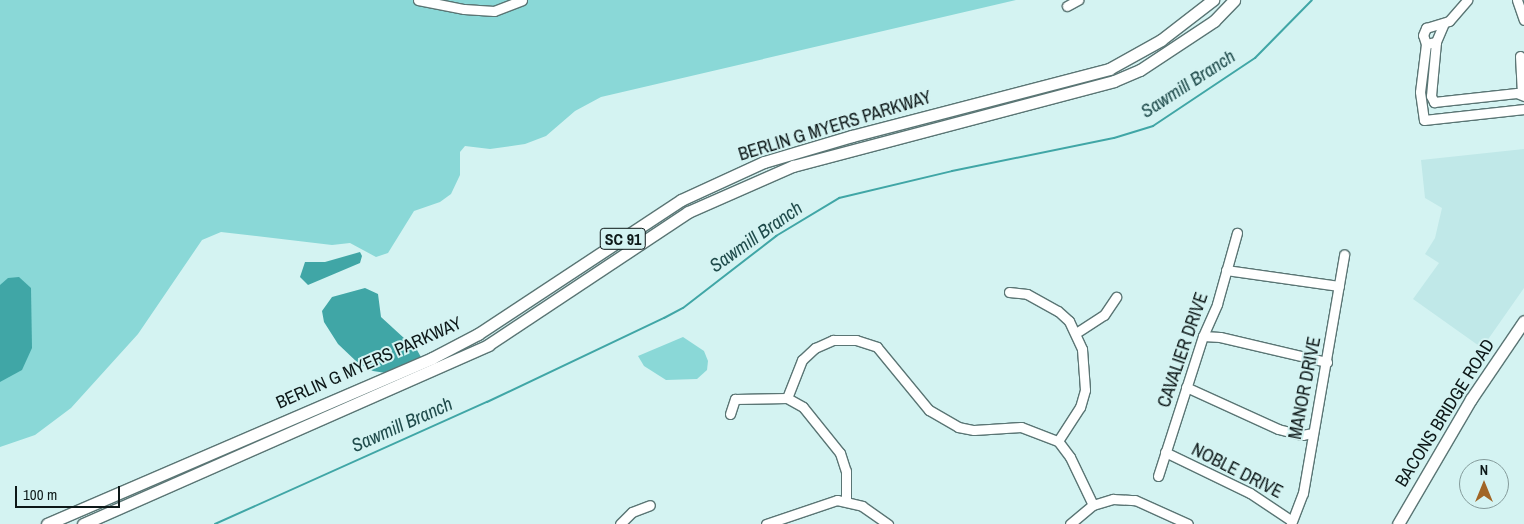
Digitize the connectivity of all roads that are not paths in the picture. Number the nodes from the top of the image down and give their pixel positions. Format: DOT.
graph roads {
  1 [pos="418,0"];
  2 [pos="522,0"];
  3 [pos="1078,0"];
  4 [pos="1213,0"];
  5 [pos="1234,0"];
  6 [pos="1466,0"];
  7 [pos="1517,0"];
  8 [pos="1067,6"];
  9 [pos="1524,20"];
  10 [pos="1444,23"];
  11 [pos="1436,42"];
  12 [pos="1426,44"];
  13 [pos="1520,56"];
  14 [pos="1109,69"];
  15 [pos="1114,81"];
  16 [pos="1523,95"];
  17 [pos="1480,98"];
  18 [pos="1466,100"];
  19 [pos="1524,109"];
  20 [pos="1483,116"];
  21 [pos="1468,117"];
  22 [pos="1237,233"];
  23 [pos="1344,255"];
  24 [pos="1226,270"];
  25 [pos="1339,286"];
  26 [pos="1009,292"];
  27 [pos="1116,297"];
  28 [pos="1524,322"];
  29 [pos="1076,333"];
  30 [pos="1203,336"];
  31 [pos="1327,362"];
  32 [pos="1186,387"];
  33 [pos="787,398"];
  34 [pos="730,414"];
  35 [pos="291,417"];
  36 [pos="297,431"];
  37 [pos="1312,433"];
  38 [pos="1058,441"];
  39 [pos="1165,452"];
  40 [pos="1158,476"];
  41 [pos="846,501"];
  42 [pos="650,505"];
  43 [pos="1093,505"];
  44 [pos="1292,522"];
  45 [pos="47,524"];
  46 [pos="83,524"];
  47 [pos="620,524"];
  48 [pos="766,524"];
  49 [pos="888,524"];
  50 [pos="1070,524"];
  51 [pos="1188,524"];
  52 [pos="1398,524"];
  1 -- 2 [label="street"];
  3 -- 8 [label="street"];
  4 -- 14 [label="main road, BERLIN G MYERS PARKWAY / SC 91"];
  5 -- 15 [label="main road, BERLIN G MYERS PARKWAY / SC 91"];
  6 -- 10 [label="street"];
  7 -- 9 [label="street"];
  10 -- 11 [label="street"];
  10 -- 12 [label="street"];
  11 -- 12 [label="street"];
  11 -- 18 [label="street"];
  12 -- 21 [label="street"];
  13 -- 16 [label="street"];
  14 -- 15 [label="main road"];
  14 -- 35 [label="main road, BERLIN G MYERS PARKWAY / SC 91"];
  15 -- 36 [label="main road, BERLIN G MYERS PARKWAY / SC 91"];
  16 -- 17 [label="street"];
  17 -- 18 [label="street"];
  17 -- 20 [label="street"];
  18 -- 21 [label="street"];
  19 -- 20 [label="street"];
  20 -- 21 [label="street"];
  22 -- 24 [label="street, CAVALIER DRIVE"];
  23 -- 25 [label="street, MANOR DRIVE"];
  24 -- 25 [label="street"];
  24 -- 30 [label="street, CAVALIER DRIVE"];
  25 -- 31 [label="street, MANOR DRIVE"];
  26 -- 29 [label="street"];
  27 -- 29 [label="street"];
  28 -- 52 [label="main road, BACONS BRIDGE ROAD"];
  29 -- 38 [label="street"];
  30 -- 31 [label="street"];
  30 -- 32 [label="street, CAVALIER DRIVE"];
  31 -- 37 [label="street, MANOR DRIVE"];
  32 -- 37 [label="street"];
  32 -- 39 [label="street, CAVALIER DRIVE"];
  33 -- 34 [label="street"];
  33 -- 38 [label="street"];
  33 -- 41 [label="street"];
  35 -- 36 [label="main road"];
  35 -- 45 [label="main road, BERLIN G MYERS PARKWAY / SC 91"];
  36 -- 46 [label="main road, BERLIN G MYERS PARKWAY / SC 91"];
  37 -- 44 [label="street, MANOR DRIVE"];
  38 -- 43 [label="street"];
  39 -- 40 [label="street, CAVALIER DRIVE"];
  39 -- 44 [label="street, NOBLE DRIVE"];
  41 -- 48 [label="street"];
  41 -- 49 [label="street"];
  42 -- 47 [label="street"];
  43 -- 50 [label="street"];
  43 -- 51 [label="street"];
}
